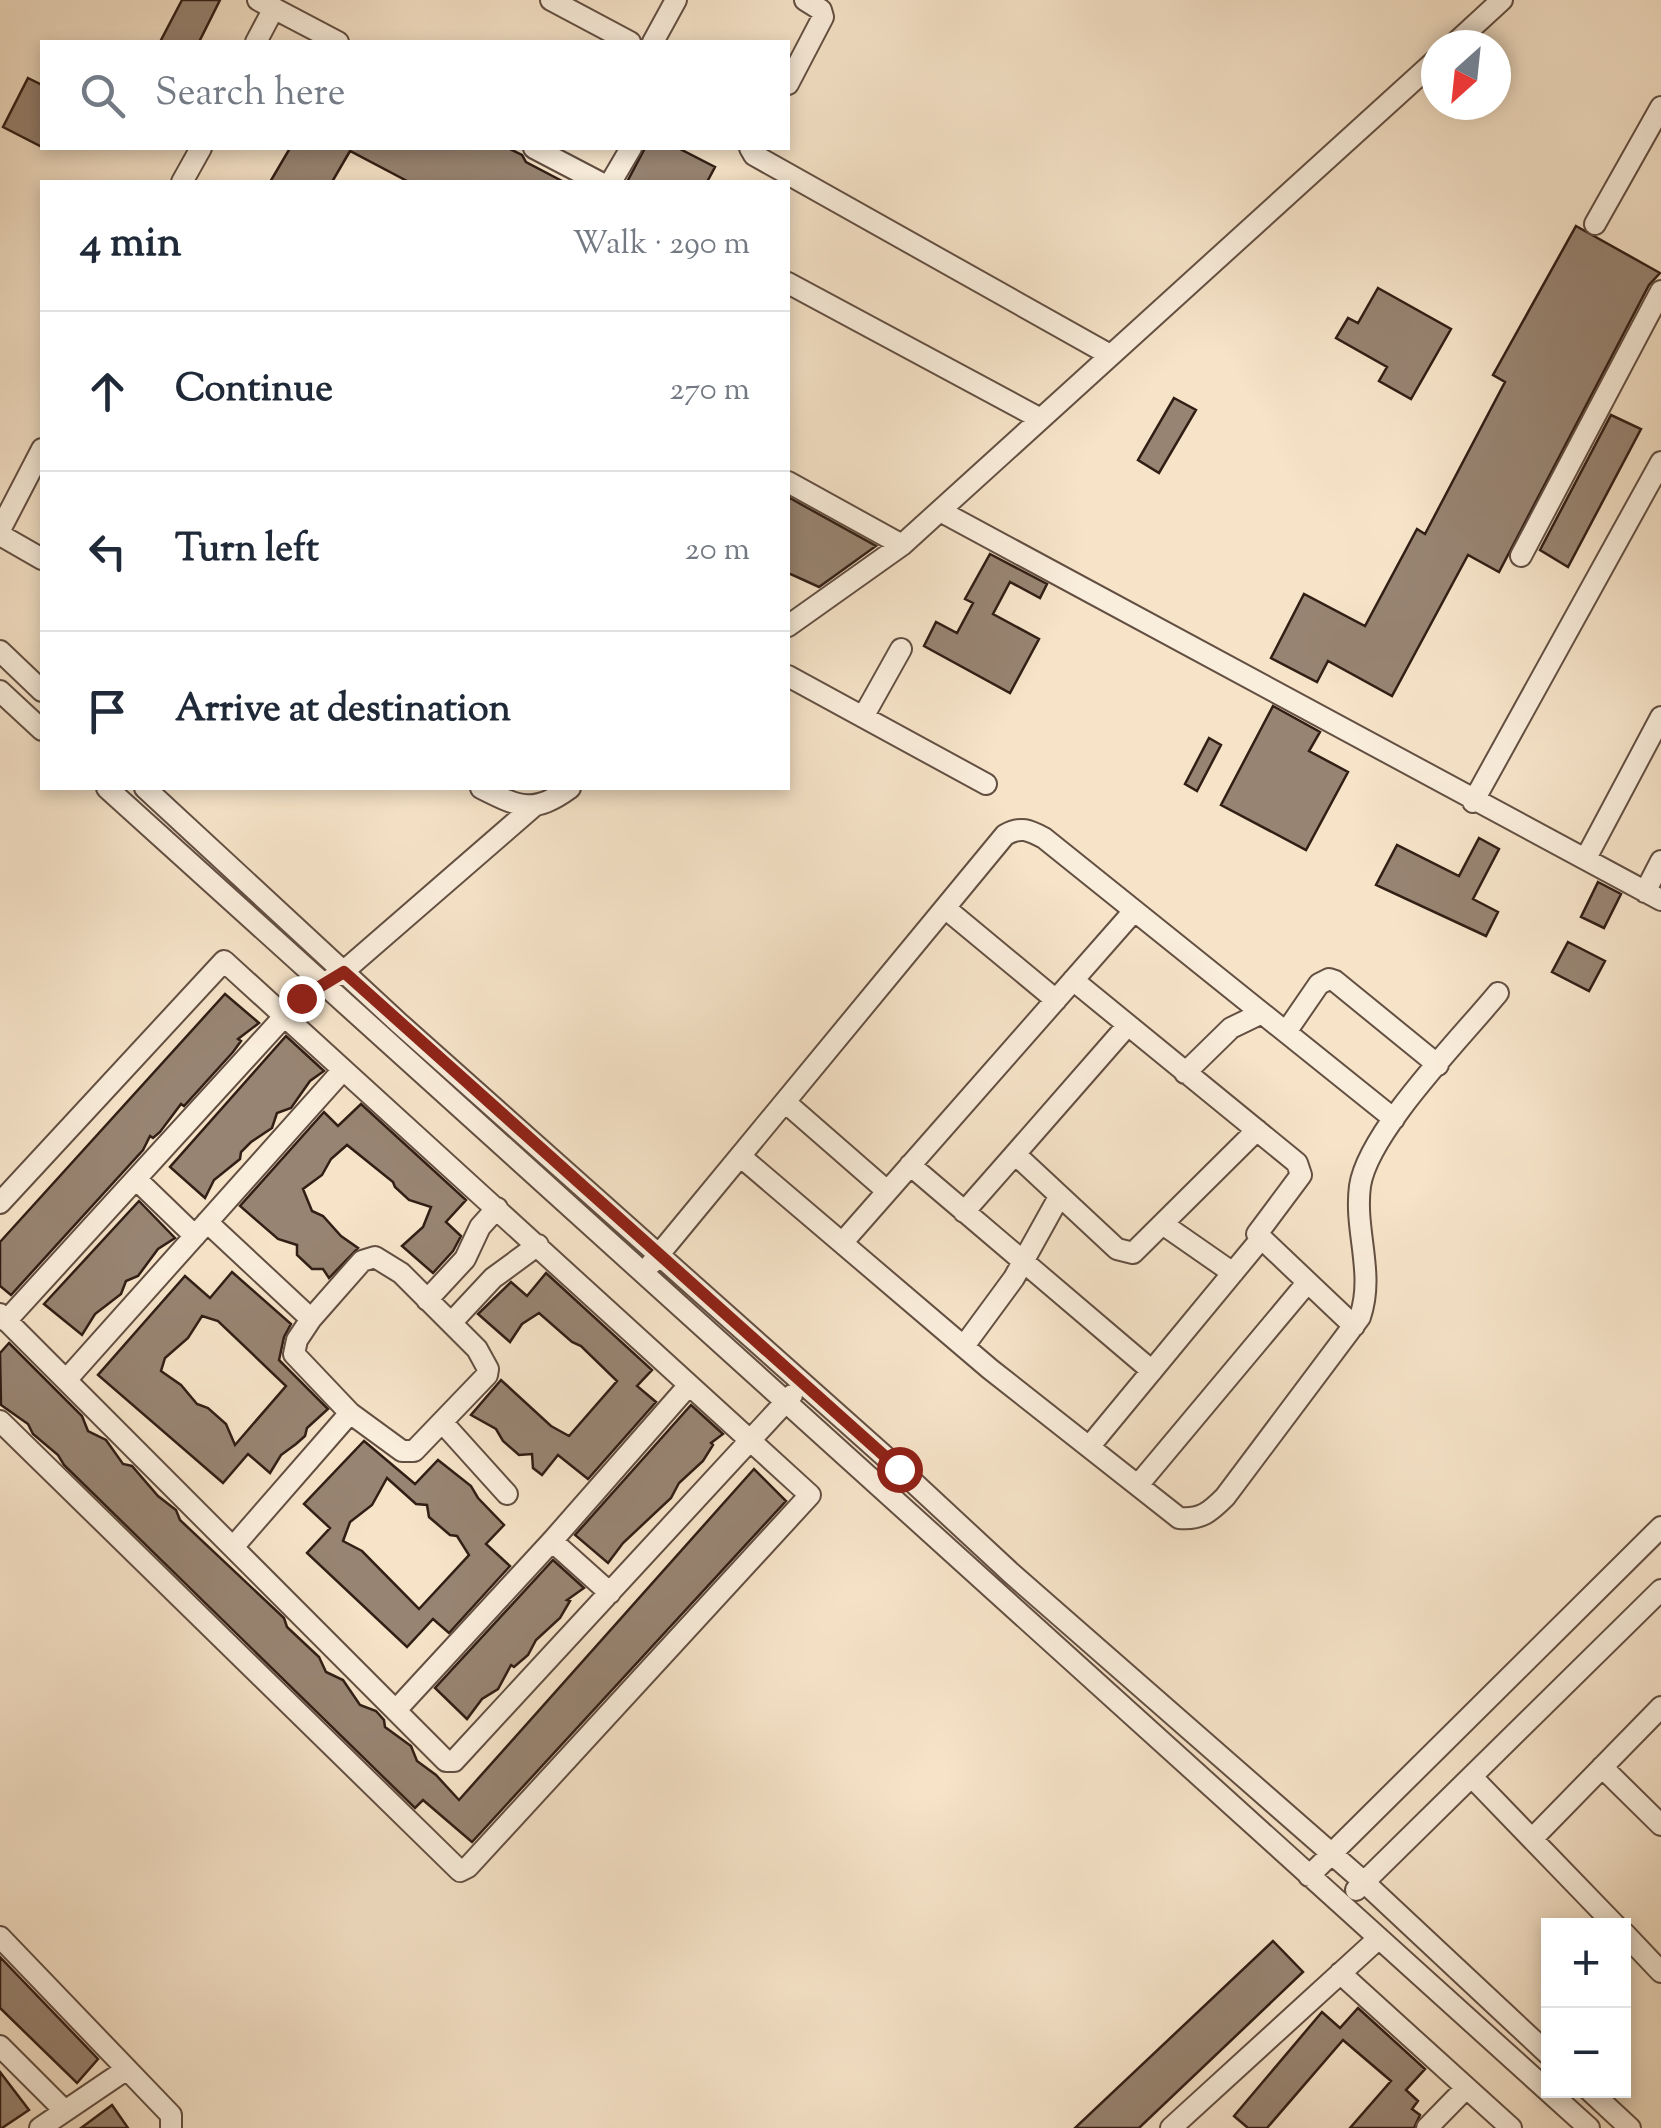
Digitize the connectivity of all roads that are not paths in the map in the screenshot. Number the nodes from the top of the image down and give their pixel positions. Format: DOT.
graph roads {
  1 [pos="551,0"];
  2 [pos="676,0"];
  3 [pos="805,0"];
  4 [pos="1502,0"];
  5 [pos="266,4"];
  6 [pos="1469,30"];
  7 [pos="257,40"];
  8 [pos="334,40"];
  9 [pos="626,40"];
  10 [pos="654,40"];
  11 [pos="1421,74"];
  12 [pos="790,80"];
  13 [pos="1661,107"];
  14 [pos="200,150"];
  15 [pos="538,150"];
  16 [pos="630,150"];
  17 [pos="751,150"];
  18 [pos="183,180"];
  19 [pos="595,180"];
  20 [pos="612,180"];
  21 [pos="1595,224"];
  22 [pos="790,284"];
  23 [pos="1661,291"];
  24 [pos="1110,354"];
  25 [pos="1039,418"];
  26 [pos="40,454"];
  27 [pos="1661,462"];
  28 [pos="790,483"];
  29 [pos="940,510"];
  30 [pos="2,540"];
  31 [pos="902,544"];
  32 [pos="1520,556"];
  33 [pos="40,558"];
  34 [pos="790,625"];
  35 [pos="902,648"];
  36 [pos="0,651"];
  37 [pos="790,677"];
  38 [pos="40,689"];
  39 [pos="0,691"];
  40 [pos="863,717"];
  41 [pos="1661,717"];
  42 [pos="40,728"];
  43 [pos="986,784"];
  44 [pos="108,790"];
  45 [pos="147,790"];
  46 [pos="485,790"];
  47 [pos="567,790"];
  48 [pos="1473,802"];
  49 [pos="533,806"];
  50 [pos="1586,858"];
  51 [pos="1661,861"];
  52 [pos="1653,896"];
  53 [pos="945,908"];
  54 [pos="1134,911"];
  55 [pos="344,972"];
  56 [pos="1073,980"];
  57 [pos="327,985"];
  58 [pos="1498,992"];
  59 [pos="1056,1000"];
  60 [pos="1262,1012"];
  61 [pos="284,1016"];
  62 [pos="1127,1026"];
  63 [pos="1286,1032"];
  64 [pos="1438,1065"];
  65 [pos="343,1070"];
  66 [pos="1185,1073"];
  67 [pos="785,1102"];
  68 [pos="1394,1119"];
  69 [pos="1257,1130"];
  70 [pos="1015,1154"];
  71 [pos="740,1156"];
  72 [pos="910,1165"];
  73 [pos="136,1178"];
  74 [pos="887,1191"];
  75 [pos="1059,1197"];
  76 [pos="0,1203"];
  77 [pos="497,1208"];
  78 [pos="964,1212"];
  79 [pos="1164,1226"];
  80 [pos="201,1229"];
  81 [pos="1260,1240"];
  82 [pos="842,1243"];
  83 [pos="538,1245"];
  84 [pos="659,1255"];
  85 [pos="1023,1263"];
  86 [pos="1233,1272"];
  87 [pos="643,1273"];
  88 [pos="1307,1282"];
  89 [pos="428,1300"];
  90 [pos="3,1318"];
  91 [pos="311,1318"];
  92 [pos="451,1323"];
  93 [pos="1354,1326"];
  94 [pos="964,1346"];
  95 [pos="1152,1371"];
  96 [pos="67,1379"];
  97 [pos="802,1383"];
  98 [pos="688,1385"];
  99 [pos="786,1402"];
  100 [pos="350,1413"];
  101 [pos="0,1421"];
  102 [pos="442,1422"];
  103 [pos="751,1440"];
  104 [pos="1089,1447"];
  105 [pos="1138,1486"];
  106 [pos="507,1494"];
  107 [pos="1661,1526"];
  108 [pos="552,1541"];
  109 [pos="234,1546"];
  110 [pos="1661,1590"];
  111 [pos="610,1593"];
  112 [pos="1661,1708"];
  113 [pos="396,1710"];
  114 [pos="1602,1767"];
  115 [pos="1472,1777"];
  116 [pos="1661,1825"];
  117 [pos="1532,1839"];
  118 [pos="1332,1854"];
  119 [pos="1310,1876"];
  120 [pos="1364,1882"];
  121 [pos="1342,1904"];
  122 [pos="1608,1918"];
  123 [pos="0,1938"];
  124 [pos="1379,1938"];
  125 [pos="1631,1940"];
  126 [pos="1661,1972"];
  127 [pos="1340,1973"];
  128 [pos="1541,2047"];
  129 [pos="4,2057"];
  130 [pos="127,2069"];
  131 [pos="1466,2088"];
  132 [pos="1597,2098"];
  133 [pos="65,2111"];
  134 [pos="40,2128"];
  135 [pos="171,2128"];
  136 [pos="1171,2128"];
  137 [pos="1427,2128"];
  138 [pos="1511,2128"];
  139 [pos="1589,2128"];
  140 [pos="1630,2128"];
  1 -- 9 [label="street"];
  2 -- 10 [label="street"];
  3 -- 12 [label="street"];
  4 -- 6 [label="street"];
  5 -- 7 [label="street"];
  5 -- 8 [label="street"];
  11 -- 24 [label="street"];
  13 -- 21 [label="street"];
  14 -- 18 [label="street"];
  15 -- 19 [label="street"];
  16 -- 20 [label="street"];
  17 -- 24 [label="street"];
  22 -- 25 [label="street"];
  23 -- 32 [label="street"];
  24 -- 25 [label="street"];
  25 -- 29 [label="street"];
  26 -- 30 [label="street"];
  27 -- 48 [label="street"];
  28 -- 31 [label="street"];
  29 -- 31 [label="street"];
  29 -- 48 [label="street"];
  30 -- 33 [label="street"];
  31 -- 34 [label="street"];
  35 -- 40 [label="street"];
  36 -- 38 [label="street"];
  37 -- 40 [label="street"];
  39 -- 42 [label="street"];
  40 -- 43 [label="street"];
  41 -- 50 [label="street"];
  44 -- 57 [label="street"];
  45 -- 55 [label="street"];
  46 -- 49 [label="street"];
  47 -- 49 [label="street"];
  48 -- 50 [label="street"];
  49 -- 55 [label="street"];
  50 -- 52 [label="street"];
  51 -- 52 [label="street"];
  53 -- 54 [label="street"];
  53 -- 59 [label="street"];
  53 -- 67 [label="street"];
  54 -- 56 [label="street"];
  54 -- 60 [label="street"];
  55 -- 57 [label="street"];
  55 -- 84 [label="street"];
  56 -- 59 [label="street"];
  56 -- 62 [label="street"];
  57 -- 61 [label="street"];
  57 -- 87 [label="street"];
  58 -- 64 [label="street"];
  59 -- 72 [label="street"];
  60 -- 63 [label="street"];
  60 -- 66 [label="street"];
  61 -- 65 [label="street"];
  61 -- 73 [label="street"];
  61 -- 76 [label="street"];
  62 -- 66 [label="street"];
  62 -- 70 [label="street"];
  63 -- 64 [label="street"];
  63 -- 68 [label="street"];
  64 -- 68 [label="street"];
  65 -- 77 [label="street"];
  65 -- 80 [label="street"];
  66 -- 69 [label="street"];
  67 -- 71 [label="street"];
  67 -- 74 [label="street"];
  68 -- 93 [label="street"];
  69 -- 79 [label="street"];
  69 -- 81 [label="street"];
  70 -- 75 [label="street"];
  70 -- 78 [label="street"];
  71 -- 82 [label="street"];
  71 -- 84 [label="street"];
  72 -- 74 [label="street"];
  72 -- 78 [label="street"];
  73 -- 80 [label="street"];
  73 -- 90 [label="street"];
  74 -- 82 [label="street"];
  75 -- 79 [label="street"];
  75 -- 85 [label="street"];
  77 -- 83 [label="street"];
  77 -- 89 [label="street"];
  78 -- 85 [label="street"];
  79 -- 86 [label="street"];
  80 -- 91 [label="street"];
  80 -- 96 [label="street"];
  81 -- 86 [label="street"];
  81 -- 88 [label="street"];
  82 -- 94 [label="street"];
  83 -- 92 [label="street"];
  83 -- 98 [label="street"];
  84 -- 87 [label="street"];
  84 -- 97 [label="street"];
  85 -- 94 [label="street"];
  85 -- 95 [label="street"];
  86 -- 95 [label="street"];
  87 -- 99 [label="street"];
  88 -- 93 [label="street"];
  88 -- 105 [label="street"];
  89 -- 91 [label="street"];
  89 -- 92 [label="street"];
  90 -- 96 [label="street"];
  91 -- 100 [label="street"];
  92 -- 102 [label="street"];
  93 -- 105 [label="street"];
  94 -- 104 [label="street"];
  95 -- 104 [label="street"];
  96 -- 109 [label="street"];
  97 -- 99 [label="street"];
  97 -- 118 [label="street"];
  98 -- 103 [label="street"];
  98 -- 108 [label="street"];
  99 -- 103 [label="street"];
  99 -- 119 [label="street"];
  100 -- 102 [label="street"];
  100 -- 109 [label="street"];
  101 -- 103 [label="street"];
  102 -- 106 [label="street"];
  103 -- 111 [label="street"];
  104 -- 105 [label="street"];
  107 -- 118 [label="street"];
  108 -- 111 [label="street"];
  108 -- 113 [label="street"];
  109 -- 113 [label="street"];
  110 -- 115 [label="street"];
  111 -- 113 [label="street"];
  112 -- 114 [label="street"];
  114 -- 116 [label="street"];
  114 -- 117 [label="street"];
  115 -- 117 [label="street"];
  115 -- 120 [label="street"];
  117 -- 122 [label="street"];
  118 -- 119 [label="street"];
  118 -- 120 [label="street"];
  119 -- 121 [label="street"];
  120 -- 121 [label="street"];
  120 -- 128 [label="street"];
  121 -- 124 [label="street"];
  123 -- 130 [label="street"];
  124 -- 127 [label="street"];
  124 -- 139 [label="street"];
  125 -- 126 [label="street"];
  127 -- 131 [label="street"];
  127 -- 136 [label="street"];
  129 -- 133 [label="street"];
  130 -- 133 [label="street"];
  130 -- 135 [label="street"];
  131 -- 137 [label="street"];
  131 -- 138 [label="street"];
  132 -- 140 [label="street"];
  133 -- 134 [label="street"];
}
